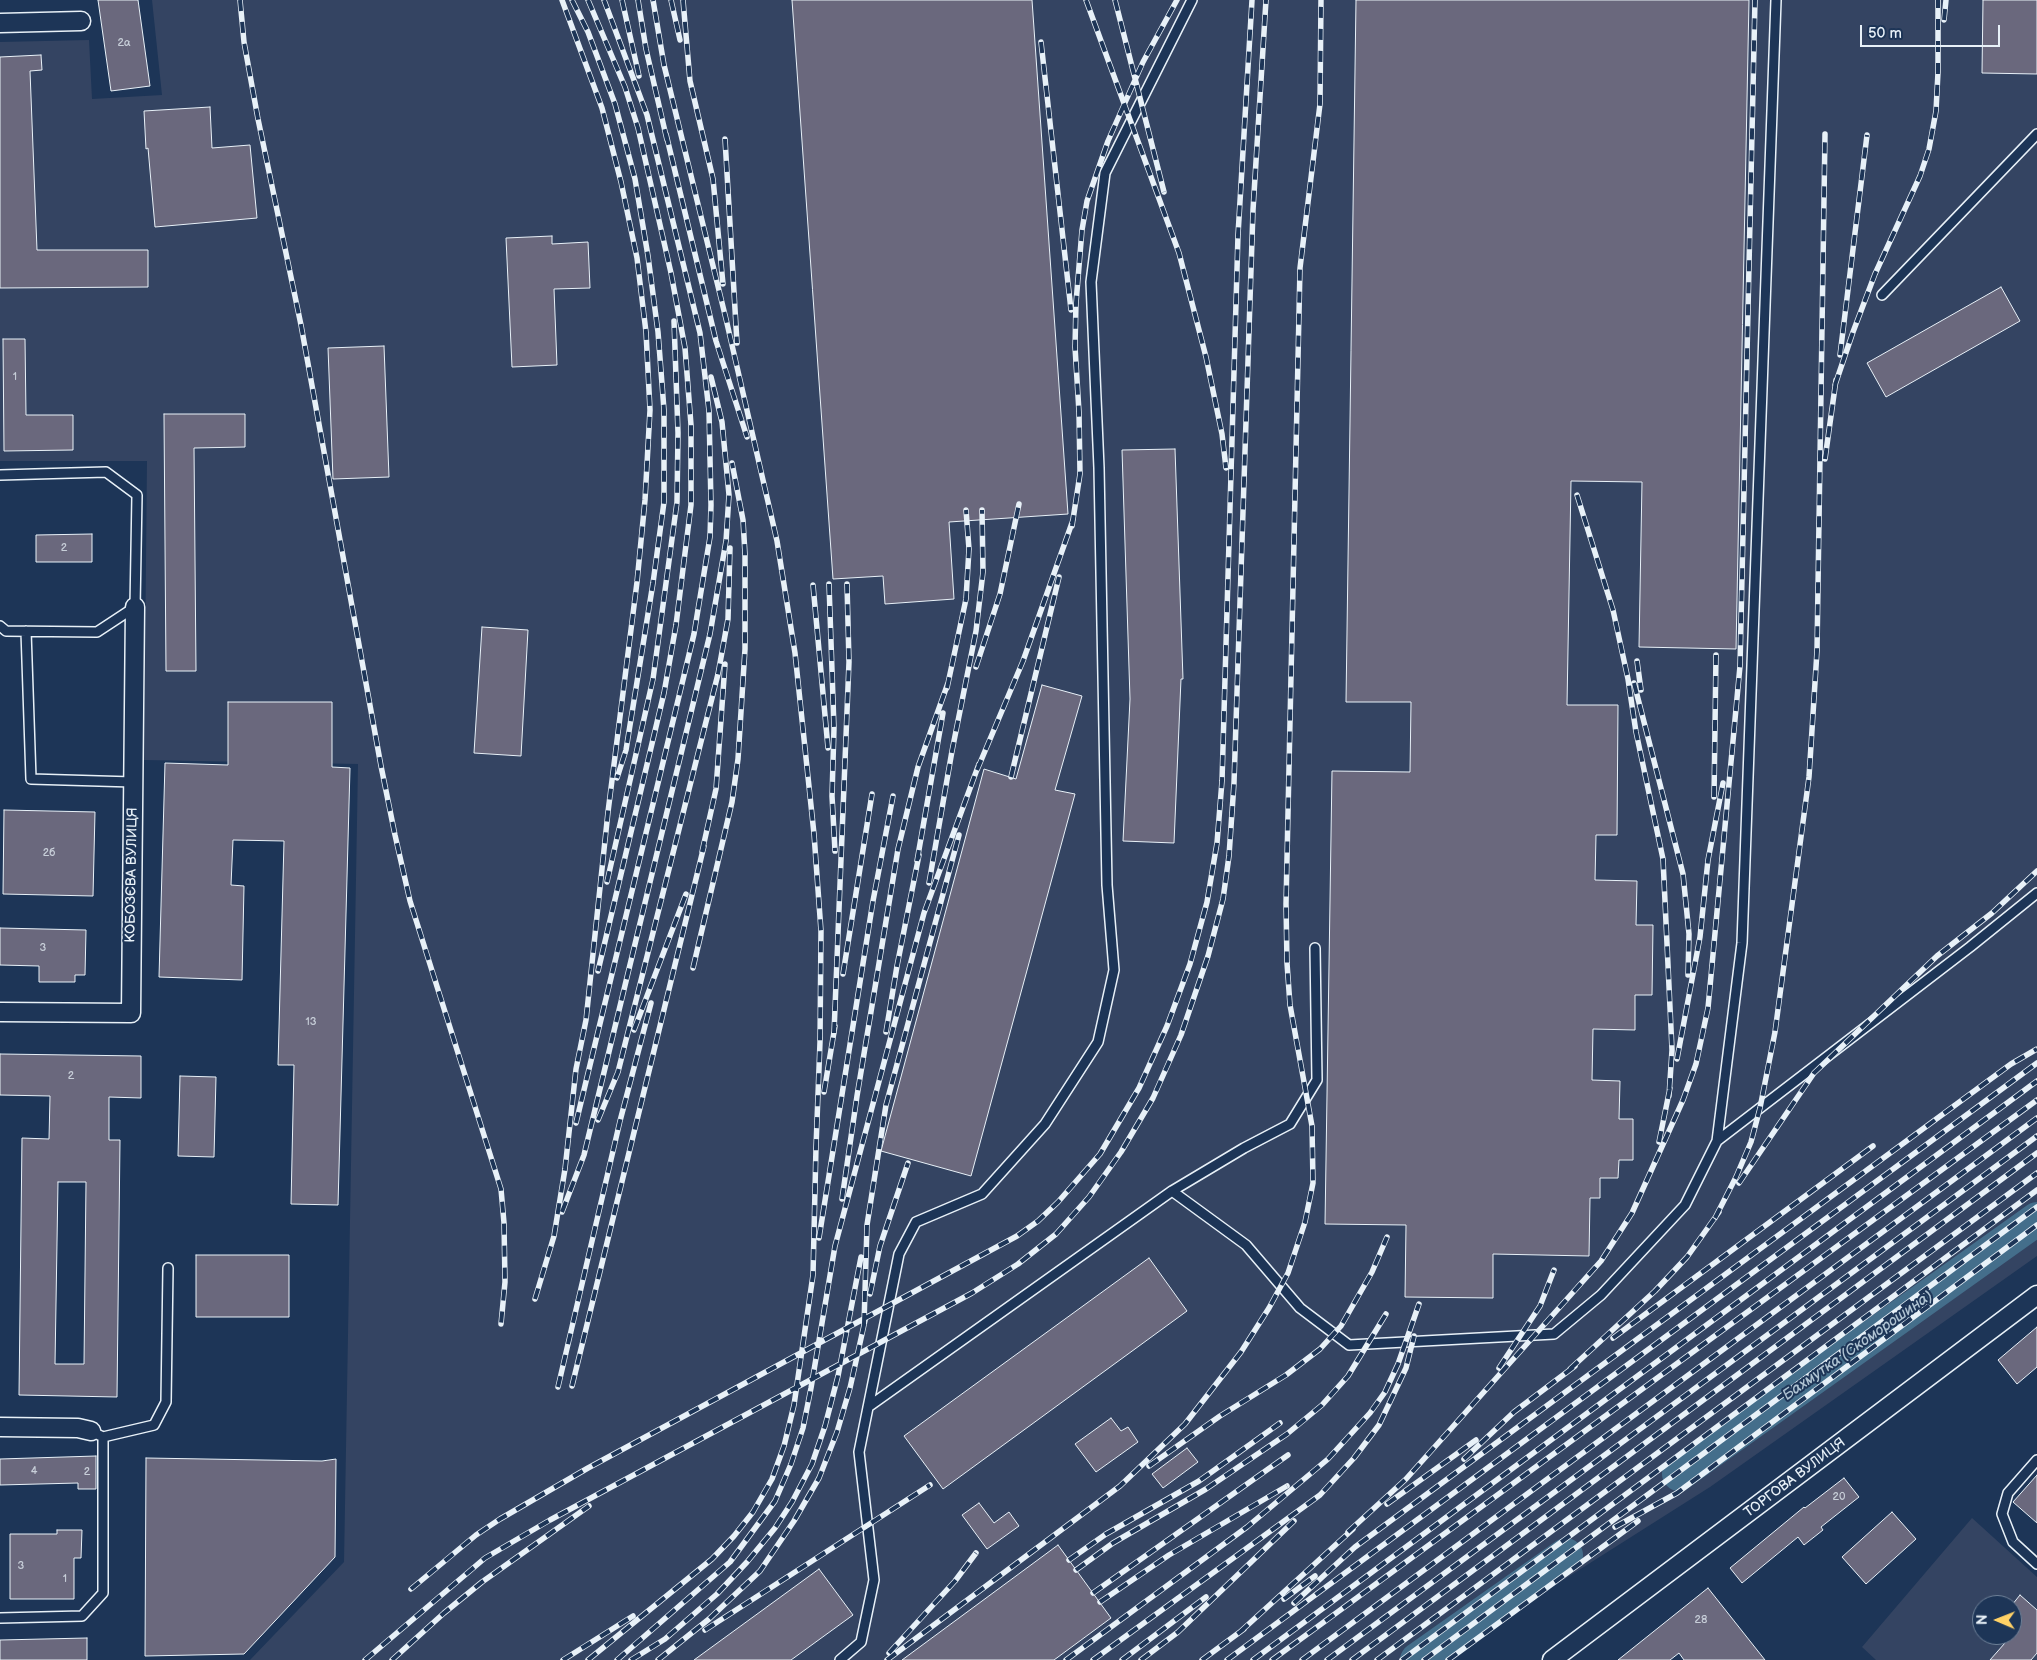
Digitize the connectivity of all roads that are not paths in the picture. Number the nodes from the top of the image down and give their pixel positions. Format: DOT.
graph roads {
  1 [pos="1192,0"];
  2 [pos="1776,0"];
  3 [pos="81,21"];
  4 [pos="0,23"];
  5 [pos="2037,134"];
  6 [pos="1882,295"];
  7 [pos="0,475"];
  8 [pos="135,607"];
  9 [pos="0,626"];
  10 [pos="26,631"];
  11 [pos="134,782"];
  12 [pos="2037,892"];
  13 [pos="1315,948"];
  14 [pos="0,1012"];
  15 [pos="1717,1142"];
  16 [pos="1172,1191"];
  17 [pos="168,1268"];
  18 [pos="2037,1295"];
  19 [pos="868,1406"];
  20 [pos="0,1427"];
  21 [pos="97,1434"];
  22 [pos="2037,1460"];
  23 [pos="2037,1564"];
  24 [pos="0,1618"];
  25 [pos="1571,1655"];
  26 [pos="840,1660"];
  27 [pos="1552,1660"];
  1 -- 19 [label="lane"];
  2 -- 15 [label="lane"];
  3 -- 4 [label="street"];
  5 -- 6 [label="lane"];
  7 -- 8 [label="lane"];
  8 -- 10 [label="lane"];
  8 -- 11 [label="street, КОБОЗЄВА ВУЛИЦЯ"];
  9 -- 10 [label="lane"];
  10 -- 11 [label="lane"];
  11 -- 14 [label="street, КОБОЗЄВА ВУЛИЦЯ"];
  12 -- 15 [label="lane"];
  13 -- 16 [label="lane"];
  15 -- 16 [label="lane"];
  16 -- 19 [label="lane"];
  17 -- 21 [label="lane"];
  18 -- 25 [label="street, ТОРГОВА ВУЛИЦЯ"];
  19 -- 26 [label="lane"];
  20 -- 21 [label="street"];
  21 -- 24 [label="lane"];
  22 -- 23 [label="lane"];
  25 -- 27 [label="street, ТОРГОВА ВУЛИЦЯ"];
}
